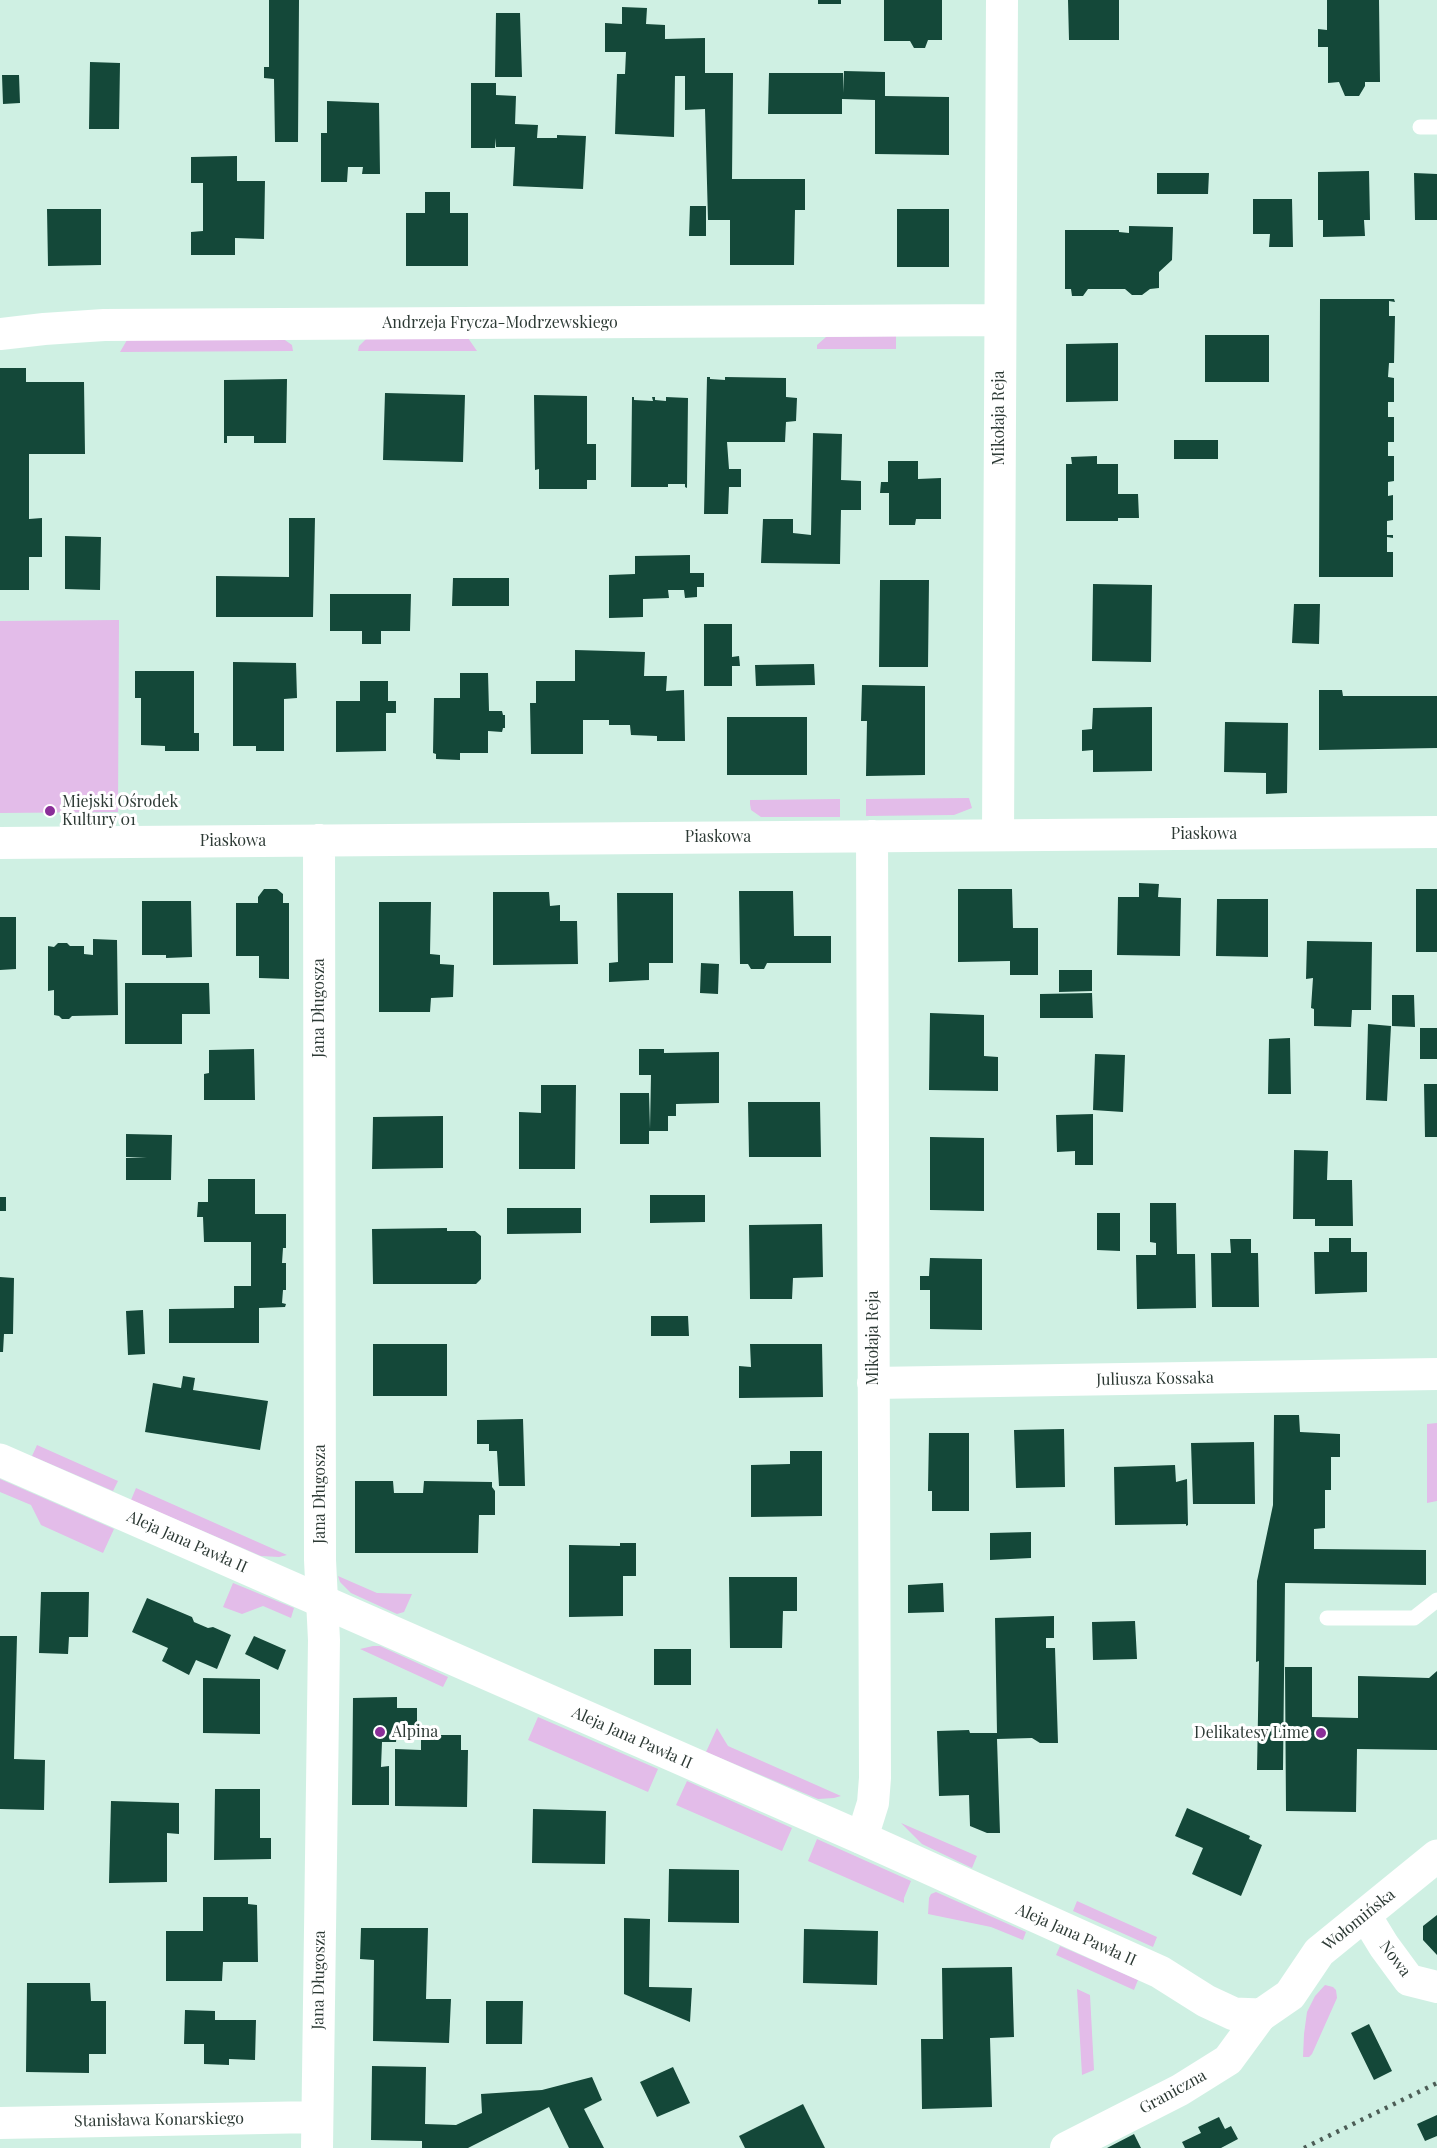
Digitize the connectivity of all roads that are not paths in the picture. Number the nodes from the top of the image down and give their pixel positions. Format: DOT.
graph roads {
  1 [pos="1002,0"];
  2 [pos="1420,127"];
  3 [pos="1437,127"];
  4 [pos="1000,320"];
  5 [pos="0,334"];
  6 [pos="1437,832"];
  7 [pos="998,835"];
  8 [pos="872,836"];
  9 [pos="319,840"];
  10 [pos="0,843"];
  11 [pos="1437,1374"];
  12 [pos="873,1383"];
  13 [pos="0,1460"];
  14 [pos="1437,1600"];
  15 [pos="322,1602"];
  16 [pos="1327,1618"];
  17 [pos="862,1838"];
  18 [pos="1437,1856"];
  19 [pos="1365,1915"];
  20 [pos="1437,1987"];
  21 [pos="1261,2015"];
  22 [pos="317,2117"];
  23 [pos="0,2123"];
  24 [pos="317,2148"];
  25 [pos="1066,2148"];
  1 -- 4 [label="street, Mikołaja Reja"];
  2 -- 3 [label="lane"];
  4 -- 5 [label="street, Andrzeja Frycza-Modrzewskiego"];
  4 -- 7 [label="street, Mikołaja Reja"];
  6 -- 7 [label="street, Piaskowa"];
  7 -- 8 [label="street, Piaskowa"];
  8 -- 9 [label="street, Piaskowa"];
  8 -- 12 [label="street, Mikołaja Reja"];
  9 -- 10 [label="street, Piaskowa"];
  9 -- 15 [label="street, Jana Długosza"];
  11 -- 12 [label="street, Juliusza Kossaka"];
  12 -- 17 [label="street, Mikołaja Reja"];
  13 -- 15 [label="street, Aleja Jana Pawła II"];
  14 -- 16 [label="lane"];
  15 -- 17 [label="street, Aleja Jana Pawła II"];
  15 -- 22 [label="street, Jana Długosza"];
  17 -- 21 [label="street, Aleja Jana Pawła II"];
  18 -- 19 [label="street, Wołomińska"];
  19 -- 20 [label="street, Nowa"];
  19 -- 21 [label="street, Wołomińska"];
  21 -- 25 [label="street, Graniczna"];
  22 -- 23 [label="street, Stanisława Konarskiego"];
  22 -- 24 [label="street, Jana Długosza"];
}
